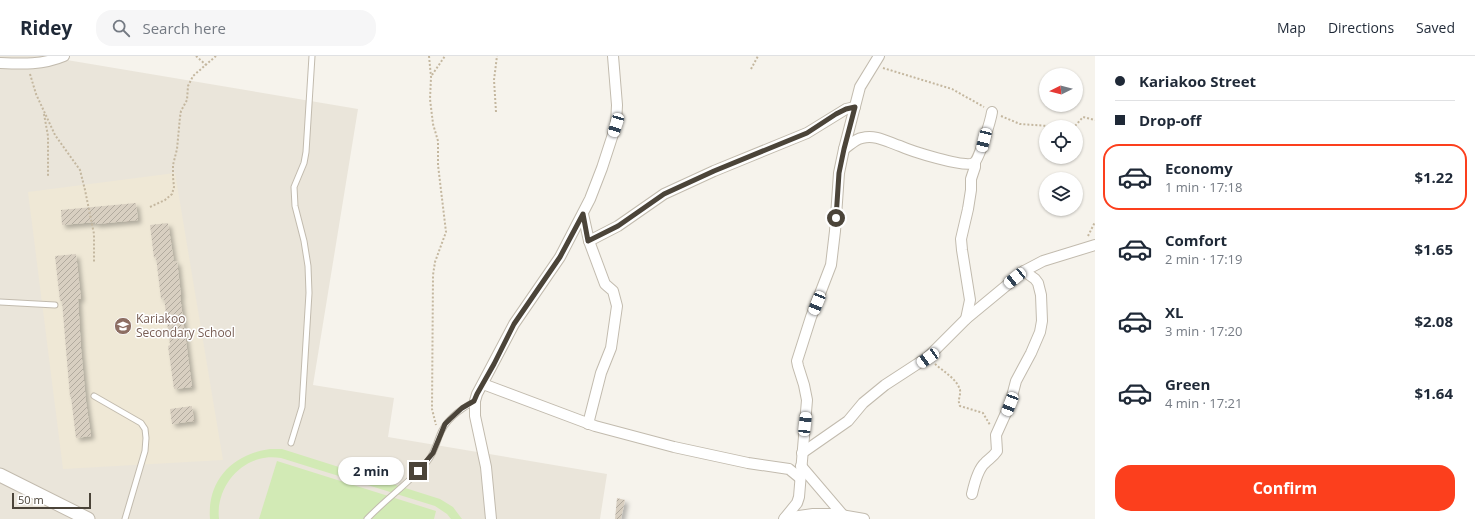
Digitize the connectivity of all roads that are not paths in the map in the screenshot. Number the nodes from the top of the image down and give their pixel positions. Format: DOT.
graph roads {
  1 [pos="64,56"];
  2 [pos="312,56"];
  3 [pos="613,56"];
  4 [pos="879,56"];
  5 [pos="0,63"];
  6 [pos="855,107"];
  7 [pos="992,112"];
  8 [pos="844,149"];
  9 [pos="975,162"];
  10 [pos="583,214"];
  11 [pos="588,241"];
  12 [pos="1095,245"];
  13 [pos="1024,271"];
  14 [pos="0,302"];
  15 [pos="55,305"];
  16 [pos="966,319"];
  17 [pos="483,384"];
  18 [pos="94,396"];
  19 [pos="474,401"];
  20 [pos="588,424"];
  21 [pos="291,443"];
  22 [pos="802,452"];
  23 [pos="801,466"];
  24 [pos="0,475"];
  25 [pos="800,478"];
  26 [pos="972,494"];
  27 [pos="842,514"];
  28 [pos="88,519"];
  29 [pos="124,519"];
  30 [pos="367,519"];
  31 [pos="491,519"];
  32 [pos="785,519"];
  33 [pos="864,519"];
  1 -- 5 [label="street"];
  2 -- 21 [label="lane"];
  3 -- 10 [label="street"];
  4 -- 6 [label="street"];
  6 -- 8 [label="street"];
  6 -- 11 [label="street"];
  7 -- 9 [label="street"];
  8 -- 9 [label="street"];
  8 -- 22 [label="street"];
  9 -- 16 [label="street"];
  10 -- 11 [label="street"];
  10 -- 17 [label="street"];
  11 -- 20 [label="street"];
  12 -- 13 [label="street"];
  13 -- 16 [label="street"];
  13 -- 26 [label="street"];
  14 -- 15 [label="lane"];
  16 -- 22 [label="street"];
  17 -- 19 [label="street"];
  17 -- 20 [label="street"];
  18 -- 29 [label="lane"];
  19 -- 30 [label="lane"];
  19 -- 31 [label="street"];
  20 -- 25 [label="street"];
  22 -- 23 [label="street"];
  23 -- 25 [label="street"];
  23 -- 27 [label="street"];
  24 -- 28 [label="street"];
  25 -- 32 [label="street"];
  27 -- 32 [label="street"];
  27 -- 33 [label="street"];
}
